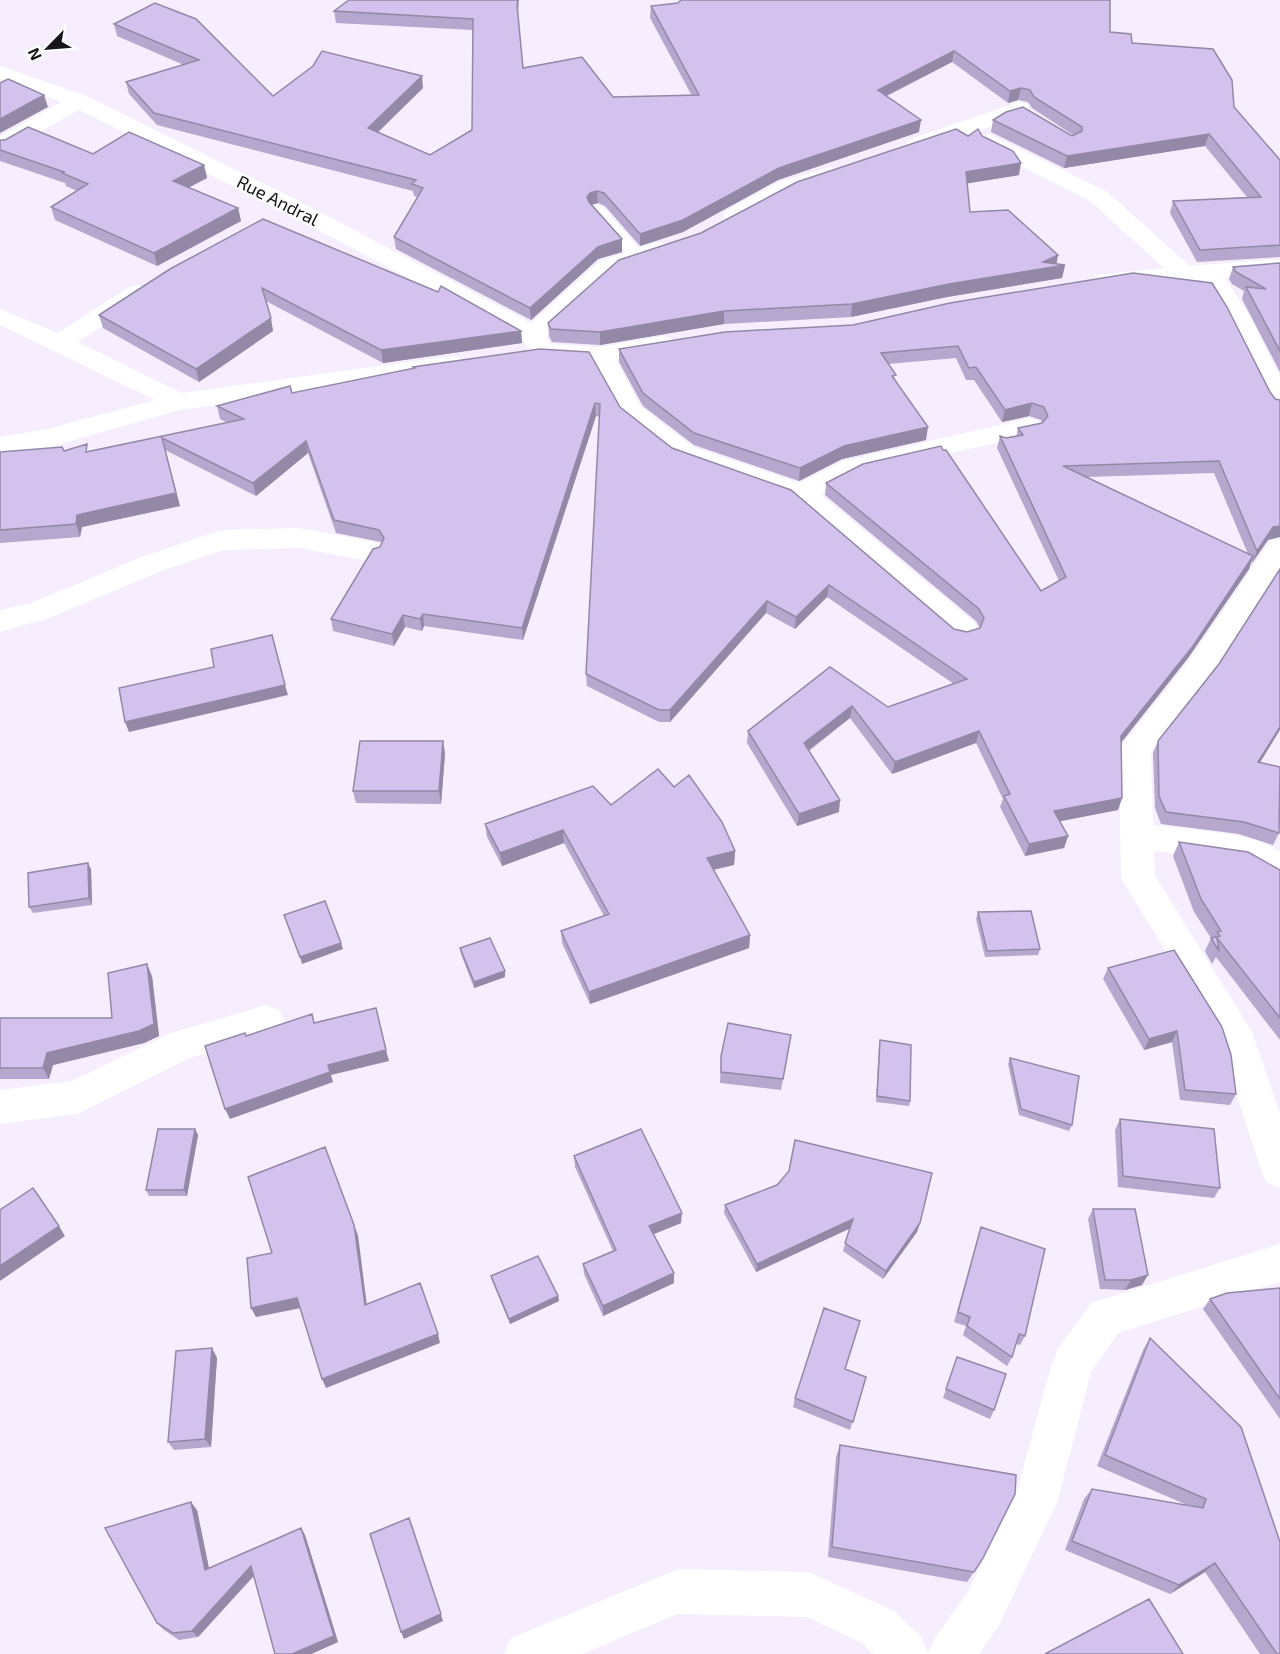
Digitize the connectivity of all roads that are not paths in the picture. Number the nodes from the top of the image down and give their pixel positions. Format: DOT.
graph roads {
  1 [pos="0,72"];
  2 [pos="78,101"];
  3 [pos="1024,111"];
  4 [pos="989,141"];
  5 [pos="0,145"];
  6 [pos="895,152"];
  7 [pos="855,166"];
  8 [pos="597,210"];
  9 [pos="721,224"];
  10 [pos="681,243"];
  11 [pos="637,256"];
  12 [pos="1280,266"];
  13 [pos="1196,272"];
  14 [pos="154,282"];
  15 [pos="1086,283"];
  16 [pos="0,316"];
  17 [pos="690,340"];
  18 [pos="60,343"];
  19 [pos="530,346"];
  20 [pos="600,355"];
  21 [pos="471,361"];
  22 [pos="179,402"];
  23 [pos="1280,403"];
  24 [pos="1030,427"];
  25 [pos="0,446"];
  26 [pos="801,493"];
  27 [pos="1280,548"];
  28 [pos="370,551"];
  29 [pos="0,621"];
  30 [pos="964,631"];
  31 [pos="1137,836"];
  32 [pos="1274,860"];
  33 [pos="266,1021"];
  34 [pos="0,1107"];
  35 [pos="1280,1170"];
  36 [pos="1280,1263"];
  37 [pos="527,1654"];
  38 [pos="906,1654"];
  39 [pos="951,1654"];
  1 -- 2 [label="street, Rue Andral"];
  2 -- 5 [label="street"];
  2 -- 19 [label="street, Rue Andral"];
  3 -- 6 [label="street"];
  4 -- 13 [label="street"];
  7 -- 9 [label="street"];
  8 -- 11 [label="lane"];
  10 -- 11 [label="street"];
  11 -- 19 [label="street"];
  12 -- 13 [label="street"];
  13 -- 15 [label="street"];
  13 -- 23 [label="street"];
  14 -- 18 [label="street"];
  16 -- 18 [label="street"];
  17 -- 20 [label="street"];
  18 -- 22 [label="street"];
  19 -- 20 [label="street"];
  20 -- 26 [label="street"];
  21 -- 22 [label="street"];
  22 -- 25 [label="street"];
  24 -- 26 [label="street"];
  26 -- 30 [label="street"];
  27 -- 31 [label="street"];
  28 -- 29 [label="street"];
  31 -- 32 [label="street"];
  31 -- 35 [label="street"];
  33 -- 34 [label="street"];
  36 -- 39 [label="street"];
  37 -- 38 [label="street"];
}
